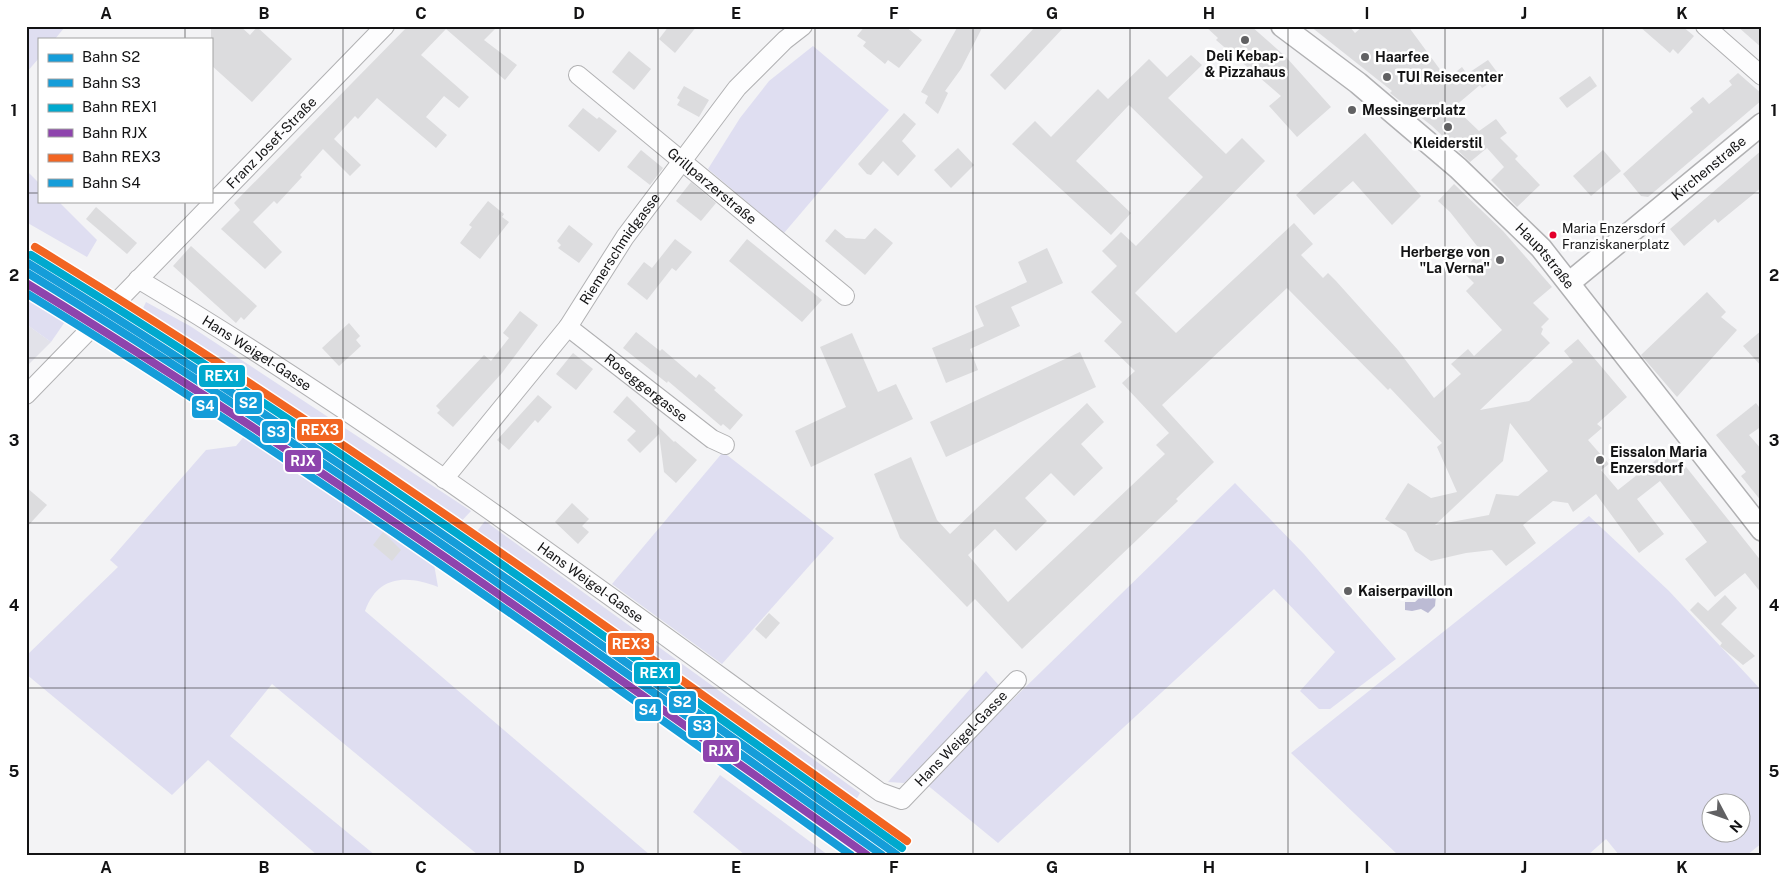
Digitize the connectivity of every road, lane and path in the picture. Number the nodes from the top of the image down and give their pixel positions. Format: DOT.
graph roads {
  1 [pos="386,26"];
  2 [pos="803,26"];
  3 [pos="1282,26"];
  4 [pos="1705,26"];
  5 [pos="578,74"];
  6 [pos="1762,76"];
  7 [pos="1762,124"];
  8 [pos="684,161"];
  9 [pos="138,279"];
  10 [pos="1569,283"];
  11 [pos="845,296"];
  12 [pos="568,327"];
  13 [pos="26,395"];
  14 [pos="725,445"];
  15 [pos="444,479"];
  16 [pos="1762,530"];
  17 [pos="1017,680"];
  1 -- 9 [label="street, Franz Josef-Straße"];
  2 -- 8 [label="street, Riemerschmidgasse"];
  3 -- 10 [label="main road, Hauptstraße"];
  4 -- 6 [label="street"];
  5 -- 8 [label="street, Grillparzerstraße"];
  7 -- 10 [label="main road, Kirchenstraße"];
  8 -- 11 [label="street, Grillparzerstraße"];
  8 -- 12 [label="street, Riemerschmidgasse"];
  9 -- 13 [label="street, Franz Josef-Straße"];
  9 -- 15 [label="street, Hans Weigel-Gasse"];
  10 -- 16 [label="main road, Hauptstraße"];
  12 -- 14 [label="street, Roseggergasse"];
  12 -- 15 [label="street, Riemerschmidgasse"];
  15 -- 17 [label="street, Hans Weigel-Gasse"];
}
